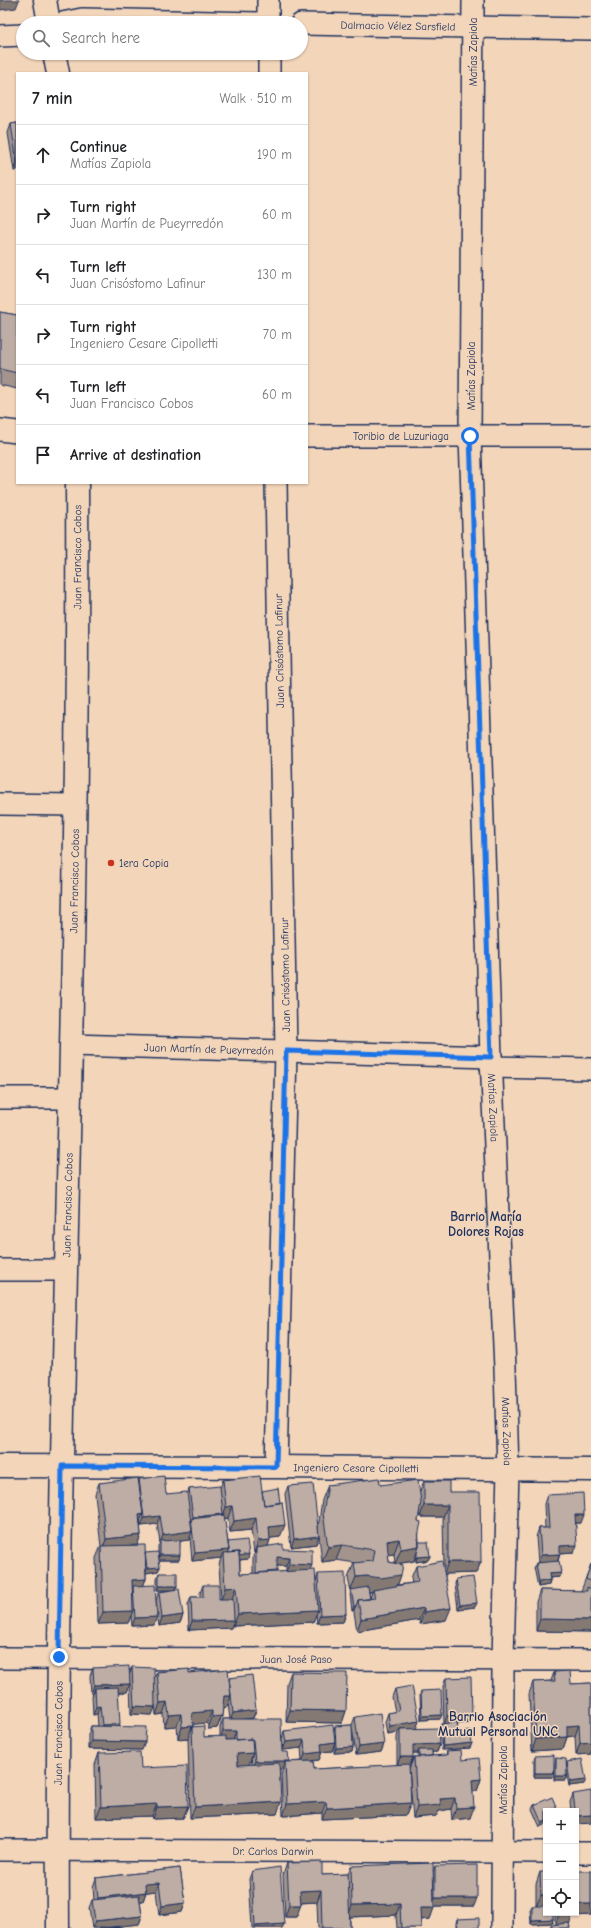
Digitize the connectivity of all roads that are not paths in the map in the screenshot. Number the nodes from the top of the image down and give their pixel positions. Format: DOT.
graph roads {
  1 [pos="45,0"];
  2 [pos="268,0"];
  3 [pos="473,0"];
  4 [pos="48,16"];
  5 [pos="268,16"];
  6 [pos="308,24"];
  7 [pos="473,26"];
  8 [pos="591,29"];
  9 [pos="16,35"];
  10 [pos="0,36"];
  11 [pos="55,60"];
  12 [pos="268,60"];
  13 [pos="58,72"];
  14 [pos="269,72"];
  15 [pos="0,430"];
  16 [pos="16,432"];
  17 [pos="308,436"];
  18 [pos="470,436"];
  19 [pos="591,436"];
  20 [pos="77,484"];
  21 [pos="276,484"];
  22 [pos="0,804"];
  23 [pos="75,804"];
  24 [pos="71,1045"];
  25 [pos="286,1051"];
  26 [pos="491,1062"];
  27 [pos="591,1069"];
  28 [pos="0,1098"];
  29 [pos="70,1098"];
  30 [pos="0,1270"];
  31 [pos="66,1270"];
  32 [pos="0,1466"];
  33 [pos="62,1466"];
  34 [pos="276,1467"];
  35 [pos="508,1470"];
  36 [pos="591,1470"];
  37 [pos="59,1657"];
  38 [pos="0,1658"];
  39 [pos="503,1659"];
  40 [pos="591,1660"];
  41 [pos="0,1850"];
  42 [pos="57,1850"];
  43 [pos="502,1852"];
  44 [pos="543,1852"];
  45 [pos="579,1853"];
  46 [pos="591,1853"];
  47 [pos="58,1928"];
  48 [pos="502,1928"];
  1 -- 4 [label="street"];
  2 -- 5 [label="street"];
  3 -- 7 [label="street, Matías Zapiola"];
  6 -- 7 [label="street, Dalmacio Vélez Sarsfield"];
  7 -- 8 [label="street, Dalmacio Vélez Sarsfield"];
  7 -- 18 [label="street, Matías Zapiola"];
  9 -- 10 [label="street"];
  11 -- 13 [label="street"];
  12 -- 14 [label="street"];
  15 -- 16 [label="street"];
  17 -- 18 [label="street, Toribio de Luzuriaga"];
  18 -- 19 [label="street, Toribio de Luzuriaga"];
  18 -- 26 [label="street, Matías Zapiola"];
  20 -- 23 [label="street, Juan Francisco Cobos"];
  21 -- 25 [label="street, Juan Crisóstomo Lafinur"];
  22 -- 23 [label="street"];
  23 -- 24 [label="street, Juan Francisco Cobos"];
  24 -- 25 [label="street, Juan Martín de Pueyrredón"];
  24 -- 29 [label="street, Juan Francisco Cobos"];
  25 -- 26 [label="street, Juan Martín de Pueyrredón"];
  25 -- 34 [label="street, Juan Crisóstomo Lafinur"];
  26 -- 27 [label="street, Juan Martín de Pueyrredón"];
  26 -- 35 [label="street, Matías Zapiola"];
  28 -- 29 [label="street"];
  29 -- 31 [label="street, Juan Francisco Cobos"];
  30 -- 31 [label="street"];
  31 -- 33 [label="street, Juan Francisco Cobos"];
  32 -- 33 [label="street, Ingeniero Cesare Cipolletti"];
  33 -- 34 [label="street, Ingeniero Cesare Cipolletti"];
  33 -- 37 [label="street, Juan Francisco Cobos"];
  34 -- 35 [label="street, Ingeniero Cesare Cipolletti"];
  35 -- 36 [label="street, Ingeniero Cesare Cipolletti"];
  35 -- 39 [label="street, Matías Zapiola"];
  37 -- 38 [label="street, Juan José Paso"];
  37 -- 39 [label="street, Juan José Paso"];
  37 -- 42 [label="street, Juan Francisco Cobos"];
  39 -- 40 [label="street, Juan José Paso"];
  39 -- 43 [label="street, Matías Zapiola"];
  41 -- 42 [label="street, Dr. Carlos Darwin"];
  42 -- 43 [label="street, Dr. Carlos Darwin"];
  42 -- 47 [label="street, Juan Francisco Cobos"];
  43 -- 44 [label="street, Dr. Carlos Darwin"];
  43 -- 48 [label="street, Matías Zapiola"];
  45 -- 46 [label="street"];
}
